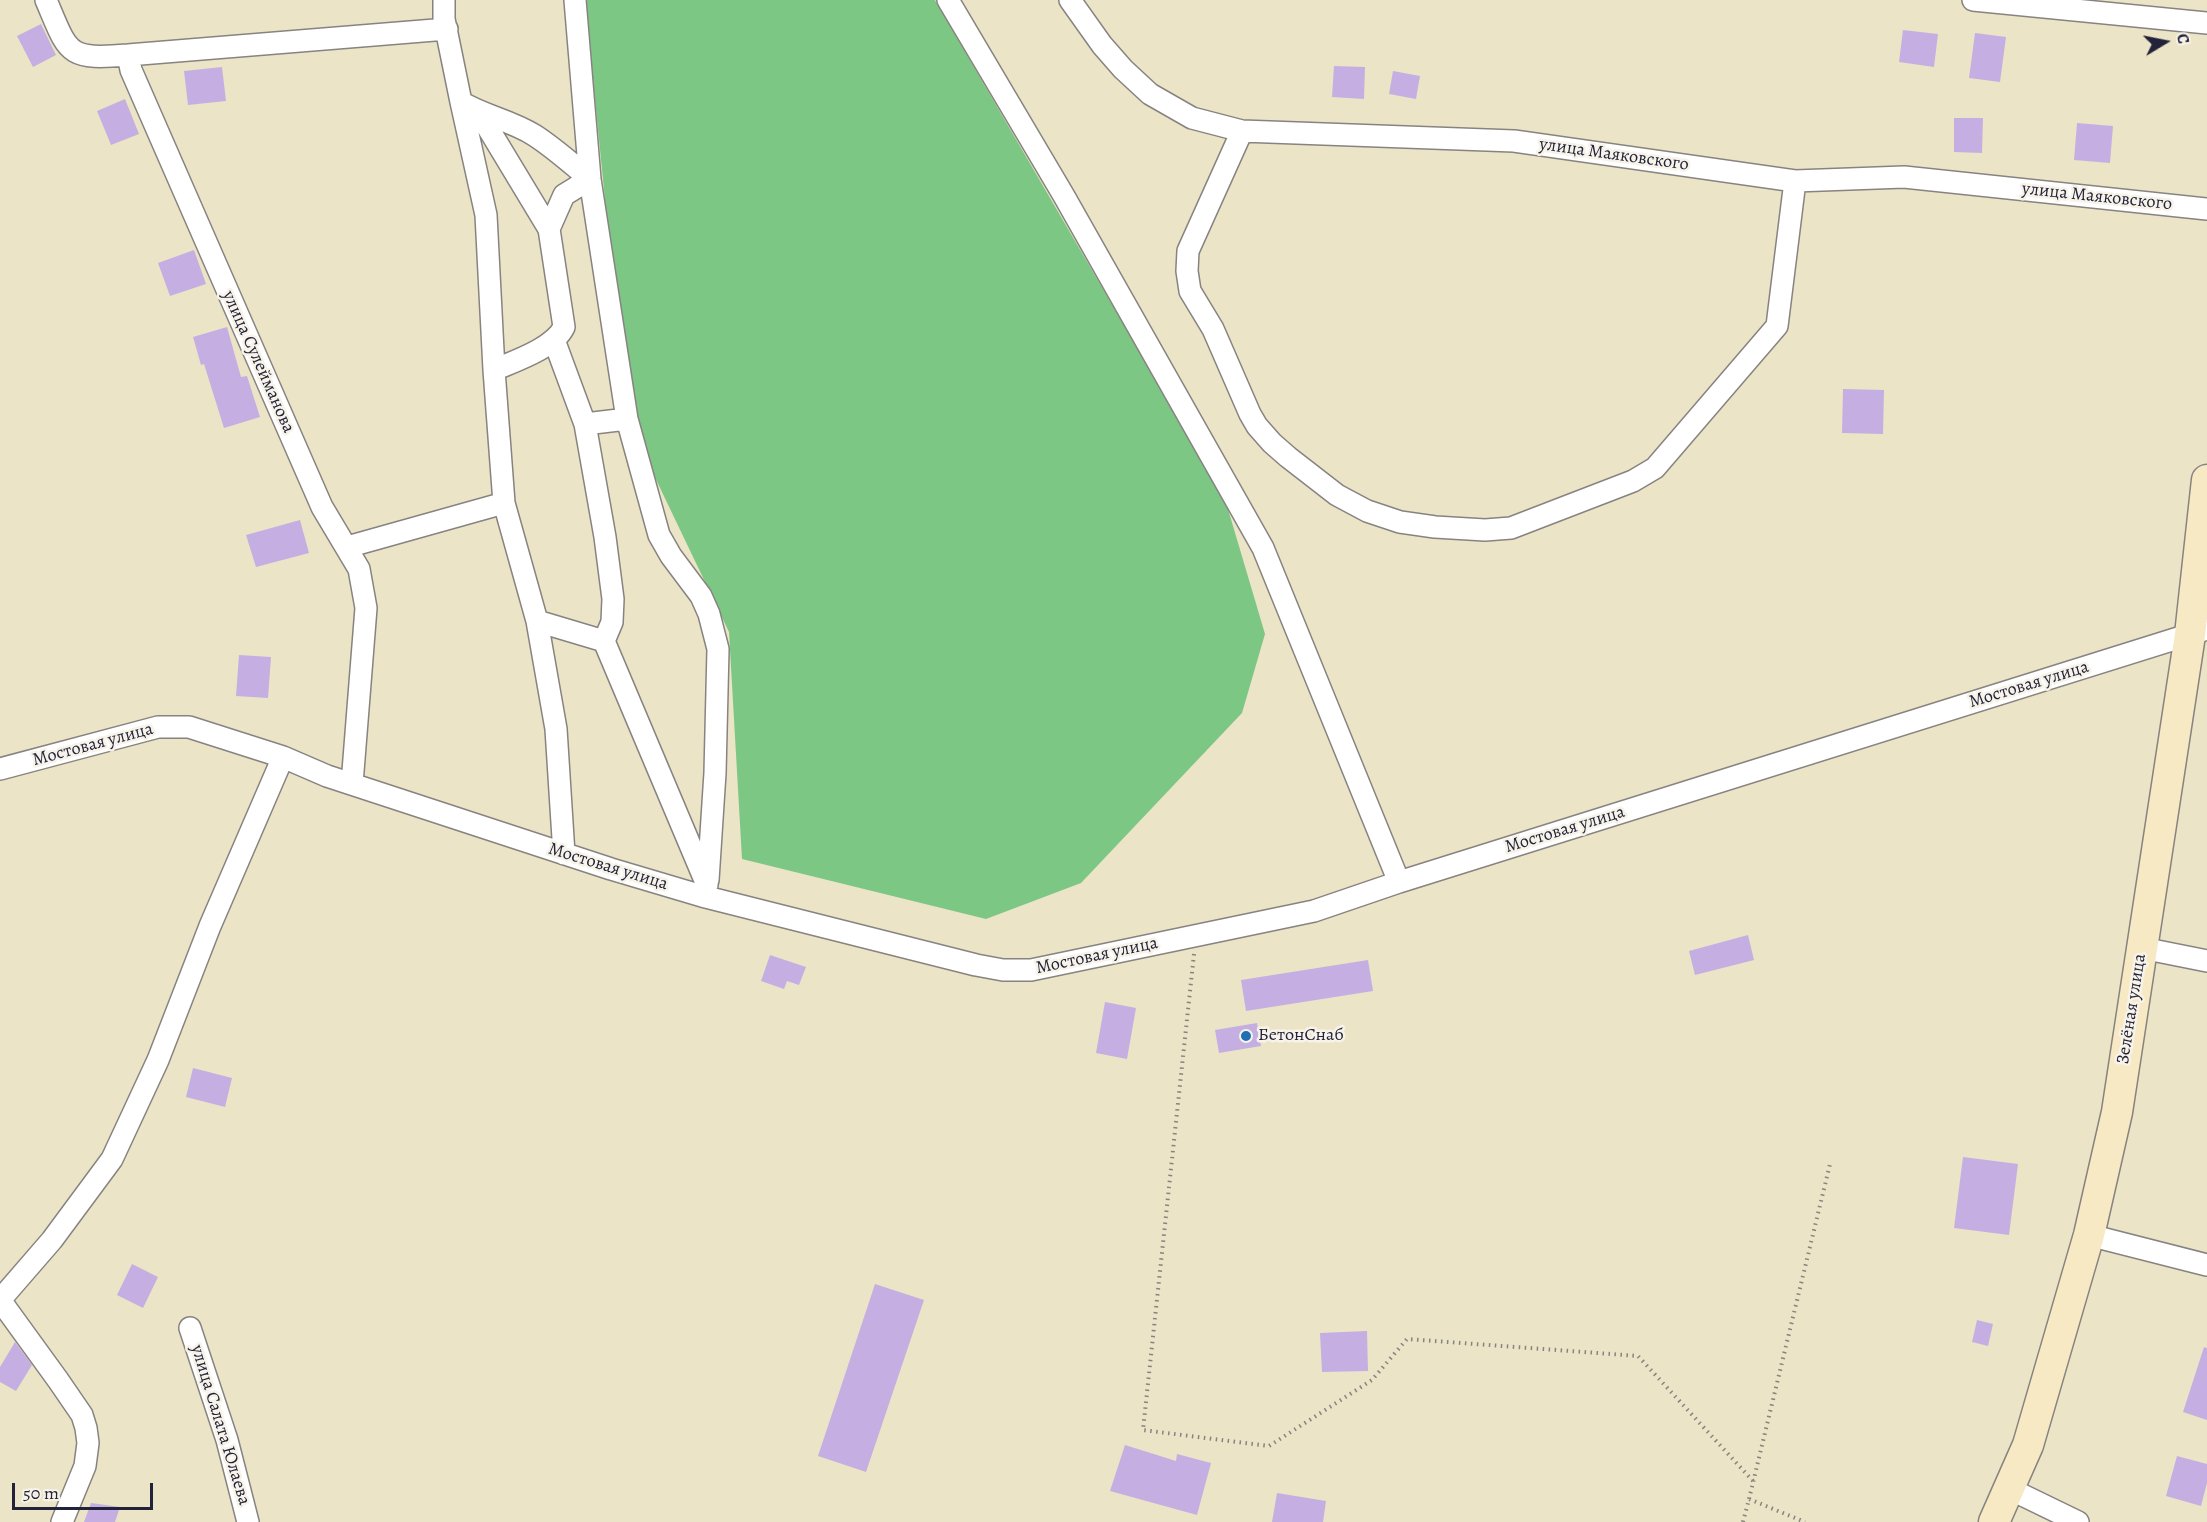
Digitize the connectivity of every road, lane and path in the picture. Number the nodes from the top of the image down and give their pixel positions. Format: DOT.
graph roads {
  1 [pos="46,0"];
  2 [pos="444,0"];
  3 [pos="575,0"];
  4 [pos="948,0"];
  5 [pos="1070,0"];
  6 [pos="1973,0"];
  7 [pos="2207,23"];
  8 [pos="447,29"];
  9 [pos="128,55"];
  10 [pos="461,102"];
  11 [pos="479,113"];
  12 [pos="1242,131"];
  13 [pos="590,179"];
  14 [pos="1795,182"];
  15 [pos="2207,209"];
  16 [pos="549,229"];
  17 [pos="554,340"];
  18 [pos="494,370"];
  19 [pos="627,419"];
  20 [pos="585,424"];
  21 [pos="2207,480"];
  22 [pos="504,503"];
  23 [pos="347,547"];
  24 [pos="537,621"];
  25 [pos="2198,632"];
  26 [pos="604,641"];
  27 [pos="283,757"];
  28 [pos="0,769"];
  29 [pos="352,784"];
  30 [pos="564,854"];
  31 [pos="1399,882"];
  32 [pos="705,891"];
  33 [pos="1196,935"];
  34 [pos="2142,948"];
  35 [pos="2207,961"];
  36 [pos="1830,1164"];
  37 [pos="2089,1235"];
  38 [pos="2207,1265"];
  39 [pos="0,1300"];
  40 [pos="190,1328"];
  41 [pos="1753,1481"];
  42 [pos="2010,1489"];
  43 [pos="1749,1499"];
  44 [pos="62,1522"];
  45 [pos="248,1522"];
  46 [pos="1743,1522"];
  47 [pos="1805,1522"];
  48 [pos="1994,1522"];
  49 [pos="2078,1522"];
  1 -- 9 [label="street"];
  2 -- 8 [label="street"];
  3 -- 13 [label="street"];
  4 -- 31 [label="street"];
  5 -- 12 [label="street, улица Маяковского"];
  6 -- 7 [label="street"];
  8 -- 9 [label="street"];
  8 -- 10 [label="street"];
  9 -- 23 [label="street, улица Сулейманова"];
  10 -- 11 [label="street"];
  10 -- 18 [label="street"];
  11 -- 13 [label="street"];
  11 -- 16 [label="street"];
  12 -- 14 [label="street, улица Маяковского"];
  12 -- 14 [label="street"];
  13 -- 16 [label="street"];
  13 -- 19 [label="street"];
  14 -- 15 [label="street, улица Маяковского"];
  16 -- 17 [label="street"];
  17 -- 18 [label="street"];
  17 -- 20 [label="street"];
  18 -- 22 [label="street"];
  19 -- 20 [label="street"];
  19 -- 32 [label="street"];
  20 -- 26 [label="street"];
  21 -- 25 [label="main road, Зелёная улица"];
  22 -- 23 [label="street"];
  22 -- 24 [label="street"];
  23 -- 29 [label="street, улица Сулейманова"];
  24 -- 26 [label="street"];
  24 -- 30 [label="street"];
  25 -- 31 [label="street, Мостовая улица"];
  25 -- 34 [label="main road, Зелёная улица"];
  26 -- 32 [label="street"];
  27 -- 28 [label="street, Мостовая улица"];
  27 -- 29 [label="street, Мостовая улица"];
  27 -- 39 [label="street"];
  29 -- 30 [label="street, Мостовая улица"];
  30 -- 32 [label="street, Мостовая улица"];
  31 -- 33 [label="street, Мостовая улица"];
  32 -- 33 [label="street, Мостовая улица"];
  33 -- 41 [label="path"];
  34 -- 35 [label="street"];
  34 -- 37 [label="main road, Зелёная улица"];
  36 -- 41 [label="path"];
  37 -- 38 [label="street"];
  37 -- 42 [label="main road, Зелёная улица"];
  39 -- 44 [label="street"];
  40 -- 45 [label="street, улица Салата Юлаева"];
  41 -- 43 [label="path"];
  42 -- 48 [label="main road, Зелёная улица"];
  42 -- 49 [label="street"];
  43 -- 46 [label="path"];
  43 -- 47 [label="path"];
}
